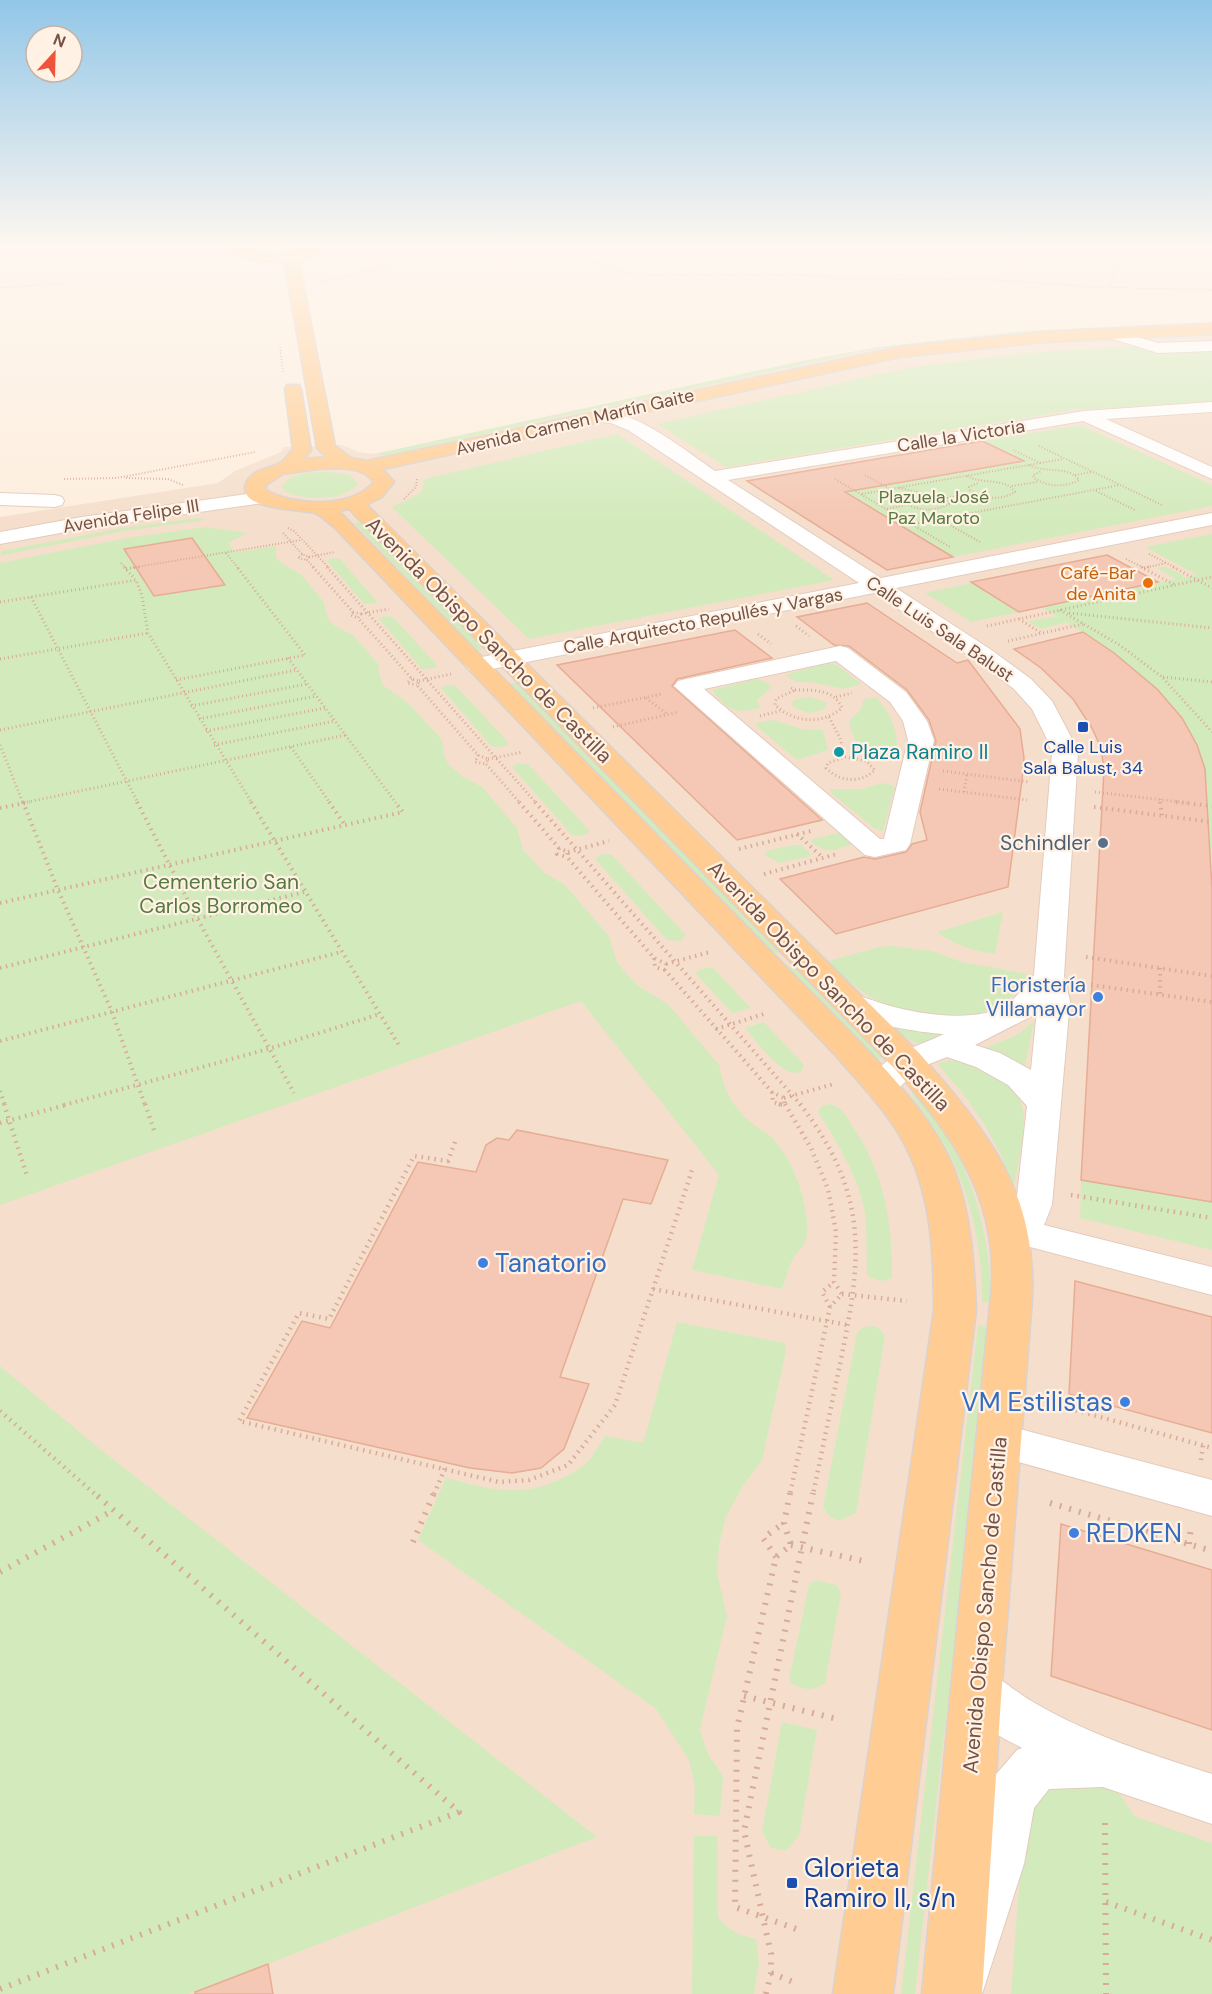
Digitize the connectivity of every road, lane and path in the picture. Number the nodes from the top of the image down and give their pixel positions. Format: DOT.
graph roads {
  1 [pos="306,336"];
  2 [pos="1078,336"];
  3 [pos="1122,336"];
  4 [pos="1211,336"];
  5 [pos="1136,339"];
  6 [pos="280,345"];
  7 [pos="1212,346"];
  8 [pos="288,379"];
  9 [pos="1212,407"];
  10 [pos="1175,410"];
  11 [pos="1084,416"];
  12 [pos="599,417"];
  13 [pos="624,421"];
  14 [pos="1212,426"];
  15 [pos="1036,444"];
  16 [pos="1011,449"];
  17 [pos="262,451"];
  18 [pos="1065,459"];
  19 [pos="1040,463"];
  20 [pos="346,464"];
  21 [pos="1029,465"];
  22 [pos="288,467"];
  23 [pos="373,471"];
  24 [pos="1042,471"];
  25 [pos="1092,472"];
  26 [pos="827,474"];
  27 [pos="1212,474"];
  28 [pos="1074,475"];
  29 [pos="966,476"];
  30 [pos="711,477"];
  31 [pos="117,478"];
  32 [pos="57,479"];
  33 [pos="1038,481"];
  34 [pos="978,483"];
  35 [pos="1071,485"];
  36 [pos="1120,485"];
  37 [pos="1011,486"];
  38 [pos="899,488"];
  39 [pos="189,490"];
  40 [pos="1094,490"];
  41 [pos="1085,492"];
  42 [pos="258,493"];
  43 [pos="974,493"];
  44 [pos="862,494"];
  45 [pos="912,494"];
  46 [pos="1006,497"];
  47 [pos="946,498"];
  48 [pos="0,499"];
  49 [pos="55,501"];
  50 [pos="358,501"];
  51 [pos="1020,504"];
  52 [pos="907,505"];
  53 [pos="320,507"];
  54 [pos="1168,508"];
  55 [pos="886,509"];
  56 [pos="940,509"];
  57 [pos="1141,513"];
  58 [pos="952,517"];
  59 [pos="939,519"];
  60 [pos="1212,519"];
  61 [pos="912,524"];
  62 [pos="0,528"];
  63 [pos="0,538"];
  64 [pos="301,540"];
  65 [pos="291,542"];
  66 [pos="984,544"];
  67 [pos="955,550"];
  68 [pos="339,552"];
  69 [pos="1145,552"];
  70 [pos="226,553"];
  71 [pos="317,555"];
  72 [pos="1122,557"];
  73 [pos="308,558"];
  74 [pos="121,563"];
  75 [pos="1166,563"];
  76 [pos="1143,568"];
  77 [pos="126,569"];
  78 [pos="1212,577"];
  79 [pos="136,580"];
  80 [pos="1198,580"];
  81 [pos="1176,585"];
  82 [pos="876,586"];
  83 [pos="1212,588"];
  84 [pos="31,597"];
  85 [pos="0,602"];
  86 [pos="392,609"];
  87 [pos="1060,610"];
  88 [pos="367,613"];
  89 [pos="1065,613"];
  90 [pos="359,616"];
  91 [pos="1019,620"];
  92 [pos="1083,624"];
  93 [pos="985,627"];
  94 [pos="1212,627"];
  95 [pos="148,633"];
  96 [pos="1041,633"];
  97 [pos="1008,641"];
  98 [pos="57,649"];
  99 [pos="288,658"];
  100 [pos="0,659"];
  101 [pos="508,659"];
  102 [pos="466,669"];
  103 [pos="296,670"];
  104 [pos="1162,677"];
  105 [pos="176,680"];
  106 [pos="426,680"];
  107 [pos="1212,682"];
  108 [pos="418,683"];
  109 [pos="307,684"];
  110 [pos="689,689"];
  111 [pos="183,693"];
  112 [pos="316,696"];
  113 [pos="646,698"];
  114 [pos="191,706"];
  115 [pos="709,706"];
  116 [pos="325,708"];
  117 [pos="593,708"];
  118 [pos="90,711"];
  119 [pos="667,715"];
  120 [pos="829,717"];
  121 [pos="199,719"];
  122 [pos="335,721"];
  123 [pos="612,727"];
  124 [pos="0,729"];
  125 [pos="206,731"];
  126 [pos="1212,732"];
  127 [pos="346,735"];
  128 [pos="0,745"];
  129 [pos="214,745"];
  130 [pos="291,747"];
  131 [pos="523,752"];
  132 [pos="845,757"];
  133 [pos="496,758"];
  134 [pos="224,761"];
  135 [pos="487,762"];
  136 [pos="967,774"];
  137 [pos="912,776"];
  138 [pos="126,782"];
  139 [pos="1030,782"];
  140 [pos="964,792"];
  141 [pos="1095,792"];
  142 [pos="1160,799"];
  143 [pos="1027,800"];
  144 [pos="23,803"];
  145 [pos="1212,806"];
  146 [pos="1094,807"];
  147 [pos="0,808"];
  148 [pos="1161,816"];
  149 [pos="844,822"];
  150 [pos="1212,822"];
  151 [pos="345,825"];
  152 [pos="797,834"];
  153 [pos="609,841"];
  154 [pos="273,842"];
  155 [pos="870,845"];
  156 [pos="576,849"];
  157 [pos="739,849"];
  158 [pos="568,854"];
  159 [pos="823,858"];
  160 [pos="169,865"];
  161 [pos="764,874"];
  162 [pos="58,890"];
  163 [pos="304,892"];
  164 [pos="0,903"];
  165 [pos="197,918"];
  166 [pos="85,949"];
  167 [pos="340,952"];
  168 [pos="710,952"];
  169 [pos="1086,957"];
  170 [pos="654,958"];
  171 [pos="677,961"];
  172 [pos="666,964"];
  173 [pos="0,968"];
  174 [pos="1160,968"];
  175 [pos="664,970"];
  176 [pos="1048,976"];
  177 [pos="1212,976"];
  178 [pos="230,980"];
  179 [pos="1085,984"];
  180 [pos="1160,994"];
  181 [pos="1212,1002"];
  182 [pos="849,1003"];
  183 [pos="112,1012"];
  184 [pos="767,1012"];
  185 [pos="380,1014"];
  186 [pos="1001,1020"];
  187 [pos="731,1024"];
  188 [pos="716,1029"];
  189 [pos="0,1041"];
  190 [pos="946,1046"];
  191 [pos="400,1047"];
  192 [pos="268,1049"];
  193 [pos="894,1073"];
  194 [pos="834,1084"];
  195 [pos="139,1085"];
  196 [pos="0,1091"];
  197 [pos="772,1092"];
  198 [pos="294,1093"];
  199 [pos="794,1096"];
  200 [pos="784,1098"];
  201 [pos="785,1106"];
  202 [pos="1045,1106"];
  203 [pos="10,1120"];
  204 [pos="0,1123"];
  205 [pos="155,1133"];
  206 [pos="455,1142"];
  207 [pos="693,1167"];
  208 [pos="27,1176"];
  209 [pos="1071,1195"];
  210 [pos="1212,1218"];
  211 [pos="1009,1229"];
  212 [pos="1212,1281"];
  213 [pos="834,1282"];
  214 [pos="653,1289"];
  215 [pos="842,1294"];
  216 [pos="854,1295"];
  217 [pos="907,1301"];
  218 [pos="830,1307"];
  219 [pos="826,1322"];
  220 [pos="848,1326"];
  221 [pos="1057,1405"];
  222 [pos="0,1411"];
  223 [pos="1000,1441"];
  224 [pos="1212,1448"];
  225 [pos="445,1468"];
  226 [pos="1212,1498"];
  227 [pos="1050,1503"];
  228 [pos="114,1510"];
  229 [pos="784,1523"];
  230 [pos="413,1542"];
  231 [pos="790,1545"];
  232 [pos="802,1547"];
  233 [pos="1212,1551"];
  234 [pos="776,1557"];
  235 [pos="864,1561"];
  236 [pos="0,1572"];
  237 [pos="975,1688"];
  238 [pos="744,1696"];
  239 [pos="771,1701"];
  240 [pos="837,1719"];
  241 [pos="1103,1763"];
  242 [pos="1212,1799"];
  243 [pos="1106,1822"];
  244 [pos="1106,1902"];
  245 [pos="763,1916"];
  246 [pos="802,1931"];
  247 [pos="1212,1940"];
  248 [pos="771,1973"];
  249 [pos="793,1982"];
  250 [pos="0,1989"];
  251 [pos="766,1994"];
  252 [pos="863,1994"];
  253 [pos="953,1994"];
  254 [pos="1106,1994"];
  1 -- 20 [label="main road"];
  2 -- 12 [label="main road, Avenida Carmen Martín Gaite"];
  3 -- 5 [label="street"];
  4 -- 5 [label="main road, Avenida Carmen Martín Gaite"];
  5 -- 7 [label="street"];
  5 -- 13 [label="main road, Avenida Carmen Martín Gaite"];
  6 -- 8 [label="path"];
  8 -- 22 [label="main road"];
  9 -- 10 [label="street, Calle la Victoria"];
  10 -- 11 [label="street, Calle la Victoria"];
  10 -- 14 [label="street"];
  11 -- 27 [label="street"];
  11 -- 30 [label="street, Calle la Victoria"];
  12 -- 13 [label="street, Calle Luis Sala Balust"];
  12 -- 23 [label="main road, Avenida Carmen Martín Gaite"];
  13 -- 23 [label="main road, Avenida Carmen Martín Gaite"];
  13 -- 30 [label="street, Calle Luis Sala Balust"];
  15 -- 18 [label="path"];
  16 -- 19 [label="path"];
  17 -- 31 [label="path"];
  18 -- 19 [label="path"];
  18 -- 25 [label="path"];
  19 -- 21 [label="path"];
  20 -- 22 [label="main road"];
  20 -- 23 [label="main road"];
  21 -- 24 [label="path"];
  21 -- 29 [label="path"];
  22 -- 42 [label="main road"];
  23 -- 50 [label="main road"];
  24 -- 28 [label="path"];
  24 -- 33 [label="path"];
  25 -- 28 [label="path"];
  25 -- 36 [label="path"];
  26 -- 44 [label="path"];
  28 -- 35 [label="path"];
  29 -- 34 [label="path"];
  29 -- 38 [label="path"];
  30 -- 82 [label="street, Calle Luis Sala Balust"];
  31 -- 32 [label="path"];
  31 -- 39 [label="path"];
  33 -- 35 [label="path"];
  33 -- 37 [label="path"];
  34 -- 37 [label="path"];
  34 -- 43 [label="path"];
  35 -- 41 [label="path"];
  36 -- 40 [label="path"];
  36 -- 54 [label="path"];
  37 -- 46 [label="path"];
  38 -- 44 [label="path"];
  38 -- 45 [label="path"];
  40 -- 41 [label="path"];
  40 -- 57 [label="path"];
  41 -- 51 [label="path"];
  42 -- 53 [label="main road"];
  42 -- 62 [label="street, Avenida Felipe III"];
  42 -- 63 [label="street, Avenida Felipe III"];
  43 -- 46 [label="path"];
  43 -- 47 [label="path"];
  44 -- 55 [label="path"];
  45 -- 47 [label="path"];
  45 -- 52 [label="path"];
  46 -- 51 [label="path"];
  47 -- 56 [label="path"];
  48 -- 49 [label="street"];
  50 -- 53 [label="main road"];
  50 -- 101 [label="main road, Avenida Obispo Sancho de Castilla"];
  51 -- 58 [label="path"];
  52 -- 55 [label="path"];
  52 -- 56 [label="path"];
  53 -- 102 [label="main road, Avenida Obispo Sancho de Castilla"];
  55 -- 61 [label="path"];
  56 -- 58 [label="path"];
  58 -- 59 [label="path"];
  59 -- 61 [label="path"];
  59 -- 66 [label="path"];
  60 -- 82 [label="street, Calle Arquitecto Repullés y Vargas"];
  61 -- 67 [label="path"];
  64 -- 65 [label="path"];
  64 -- 65 [label="path"];
  64 -- 71 [label="path"];
  65 -- 70 [label="path"];
  65 -- 73 [label="path"];
  68 -- 71 [label="path"];
  69 -- 75 [label="path"];
  70 -- 77 [label="path"];
  70 -- 99 [label="path"];
  71 -- 73 [label="path"];
  71 -- 88 [label="path"];
  72 -- 76 [label="path"];
  73 -- 90 [label="path"];
  74 -- 77 [label="path"];
  75 -- 76 [label="path"];
  75 -- 80 [label="path"];
  76 -- 81 [label="path"];
  77 -- 79 [label="path"];
  78 -- 80 [label="path"];
  79 -- 84 [label="path"];
  79 -- 95 [label="path"];
  80 -- 81 [label="path"];
  80 -- 83 [label="path"];
  81 -- 87 [label="path"];
  82 -- 101 [label="street, Calle Arquitecto Repullés y Vargas"];
  82 -- 176 [label="street, Calle Luis Sala Balust"];
  84 -- 85 [label="path"];
  84 -- 98 [label="path"];
  86 -- 88 [label="path"];
  87 -- 89 [label="path"];
  87 -- 91 [label="path"];
  88 -- 90 [label="path"];
  88 -- 106 [label="path"];
  89 -- 92 [label="path"];
  89 -- 94 [label="path"];
  90 -- 108 [label="path"];
  91 -- 93 [label="path"];
  91 -- 96 [label="path"];
  92 -- 96 [label="path"];
  92 -- 104 [label="path"];
  95 -- 98 [label="path"];
  95 -- 105 [label="path"];
  96 -- 97 [label="path"];
  98 -- 100 [label="path"];
  98 -- 118 [label="path"];
  99 -- 103 [label="path"];
  99 -- 105 [label="path"];
  101 -- 102 [label="street, Calle Arquitecto Repullés y Vargas"];
  101 -- 182 [label="main road, Avenida Obispo Sancho de Castilla"];
  102 -- 106 [label="path"];
  102 -- 193 [label="main road, Avenida Obispo Sancho de Castilla"];
  103 -- 109 [label="path"];
  103 -- 111 [label="path"];
  104 -- 107 [label="path"];
  104 -- 126 [label="path"];
  105 -- 111 [label="path"];
  106 -- 108 [label="path"];
  106 -- 133 [label="path"];
  108 -- 135 [label="path"];
  109 -- 112 [label="path"];
  109 -- 114 [label="path"];
  110 -- 113 [label="path"];
  110 -- 115 [label="street"];
  110 -- 137 [label="street"];
  111 -- 114 [label="path"];
  111 -- 118 [label="path"];
  112 -- 116 [label="path"];
  112 -- 121 [label="path"];
  113 -- 117 [label="path"];
  113 -- 119 [label="path"];
  114 -- 121 [label="path"];
  115 -- 119 [label="path"];
  115 -- 149 [label="street"];
  116 -- 122 [label="path"];
  116 -- 125 [label="path"];
  118 -- 124 [label="path"];
  118 -- 138 [label="path"];
  119 -- 123 [label="path"];
  120 -- 120 [label="path"];
  120 -- 132 [label="path"];
  121 -- 125 [label="path"];
  122 -- 127 [label="path"];
  122 -- 129 [label="path"];
  125 -- 129 [label="path"];
  127 -- 130 [label="path"];
  127 -- 151 [label="path"];
  128 -- 144 [label="path"];
  129 -- 134 [label="path"];
  130 -- 134 [label="path"];
  130 -- 151 [label="path"];
  131 -- 133 [label="path"];
  132 -- 132 [label="path"];
  133 -- 135 [label="path"];
  133 -- 156 [label="path"];
  134 -- 138 [label="path"];
  134 -- 154 [label="path"];
  135 -- 158 [label="path"];
  136 -- 137 [label="path"];
  136 -- 139 [label="path"];
  136 -- 140 [label="path"];
  137 -- 140 [label="path"];
  137 -- 155 [label="street"];
  138 -- 144 [label="path"];
  138 -- 160 [label="path"];
  140 -- 143 [label="path"];
  141 -- 142 [label="path"];
  142 -- 145 [label="path"];
  142 -- 148 [label="path"];
  144 -- 147 [label="path"];
  144 -- 162 [label="path"];
  146 -- 148 [label="path"];
  148 -- 150 [label="path"];
  149 -- 152 [label="path"];
  149 -- 155 [label="street"];
  151 -- 154 [label="path"];
  152 -- 157 [label="path"];
  152 -- 159 [label="path"];
  153 -- 156 [label="path"];
  154 -- 160 [label="path"];
  154 -- 163 [label="path"];
  155 -- 159 [label="path"];
  156 -- 158 [label="path"];
  156 -- 171 [label="path"];
  158 -- 170 [label="path"];
  159 -- 161 [label="path"];
  160 -- 162 [label="path"];
  160 -- 165 [label="path"];
  162 -- 164 [label="path"];
  162 -- 166 [label="path"];
  163 -- 165 [label="path"];
  163 -- 167 [label="path"];
  165 -- 166 [label="path"];
  165 -- 178 [label="path"];
  166 -- 173 [label="path"];
  166 -- 183 [label="path"];
  167 -- 178 [label="path"];
  167 -- 185 [label="path"];
  168 -- 171 [label="path"];
  169 -- 174 [label="path"];
  170 -- 172 [label="path"];
  170 -- 175 [label="path"];
  171 -- 172 [label="path"];
  171 -- 187 [label="path"];
  172 -- 175 [label="path"];
  174 -- 177 [label="path"];
  174 -- 180 [label="path"];
  175 -- 188 [label="path"];
  176 -- 186 [label="street"];
  176 -- 202 [label="street, Calle Luis Sala Balust"];
  178 -- 183 [label="path"];
  178 -- 192 [label="path"];
  179 -- 180 [label="path"];
  180 -- 181 [label="path"];
  182 -- 186 [label="street"];
  182 -- 193 [label="main road, Avenida Obispo Sancho de Castilla"];
  183 -- 189 [label="path"];
  183 -- 195 [label="path"];
  184 -- 187 [label="path"];
  185 -- 191 [label="path"];
  185 -- 192 [label="path"];
  186 -- 190 [label="street"];
  187 -- 188 [label="path"];
  187 -- 199 [label="path"];
  188 -- 197 [label="path"];
  190 -- 193 [label="street"];
  190 -- 202 [label="street"];
  192 -- 195 [label="path"];
  192 -- 198 [label="path"];
  193 -- 211 [label="main road, Avenida Obispo Sancho de Castilla"];
  193 -- 252 [label="main road, Avenida Obispo Sancho de Castilla"];
  194 -- 199 [label="path"];
  195 -- 203 [label="path"];
  195 -- 205 [label="path"];
  196 -- 203 [label="path"];
  197 -- 200 [label="path"];
  197 -- 201 [label="path"];
  199 -- 200 [label="path"];
  199 -- 216 [label="path"];
  200 -- 201 [label="path"];
  201 -- 213 [label="path"];
  202 -- 211 [label="street, Calle Luis Sala Balust"];
  203 -- 204 [label="path"];
  203 -- 208 [label="path"];
  206 -- 225 [label="path"];
  207 -- 214 [label="path"];
  209 -- 210 [label="path"];
  211 -- 212 [label="street"];
  211 -- 223 [label="main road, Avenida Obispo Sancho de Castilla"];
  213 -- 215 [label="path"];
  213 -- 218 [label="path"];
  214 -- 219 [label="path"];
  214 -- 225 [label="path"];
  215 -- 216 [label="path"];
  215 -- 218 [label="path"];
  216 -- 217 [label="path"];
  216 -- 220 [label="path"];
  218 -- 219 [label="path"];
  219 -- 220 [label="path"];
  219 -- 229 [label="path"];
  220 -- 232 [label="path"];
  221 -- 224 [label="path"];
  222 -- 228 [label="path"];
  223 -- 226 [label="street"];
  223 -- 237 [label="main road, Avenida Obispo Sancho de Castilla"];
  225 -- 230 [label="path"];
  227 -- 233 [label="path"];
  228 -- 236 [label="path"];
  228 -- 250 [label="path"];
  229 -- 231 [label="path"];
  229 -- 234 [label="path"];
  231 -- 232 [label="path"];
  231 -- 234 [label="path"];
  232 -- 235 [label="path"];
  232 -- 239 [label="path"];
  234 -- 238 [label="path"];
  237 -- 241 [label="street"];
  237 -- 253 [label="main road, Avenida Obispo Sancho de Castilla"];
  238 -- 239 [label="path"];
  238 -- 245 [label="path"];
  239 -- 240 [label="path"];
  239 -- 245 [label="path"];
  241 -- 242 [label="street"];
  241 -- 253 [label="street"];
  243 -- 244 [label="path"];
  244 -- 247 [label="path"];
  244 -- 254 [label="path"];
  245 -- 246 [label="path"];
  245 -- 248 [label="path"];
  248 -- 249 [label="path"];
  248 -- 251 [label="path"];
}
